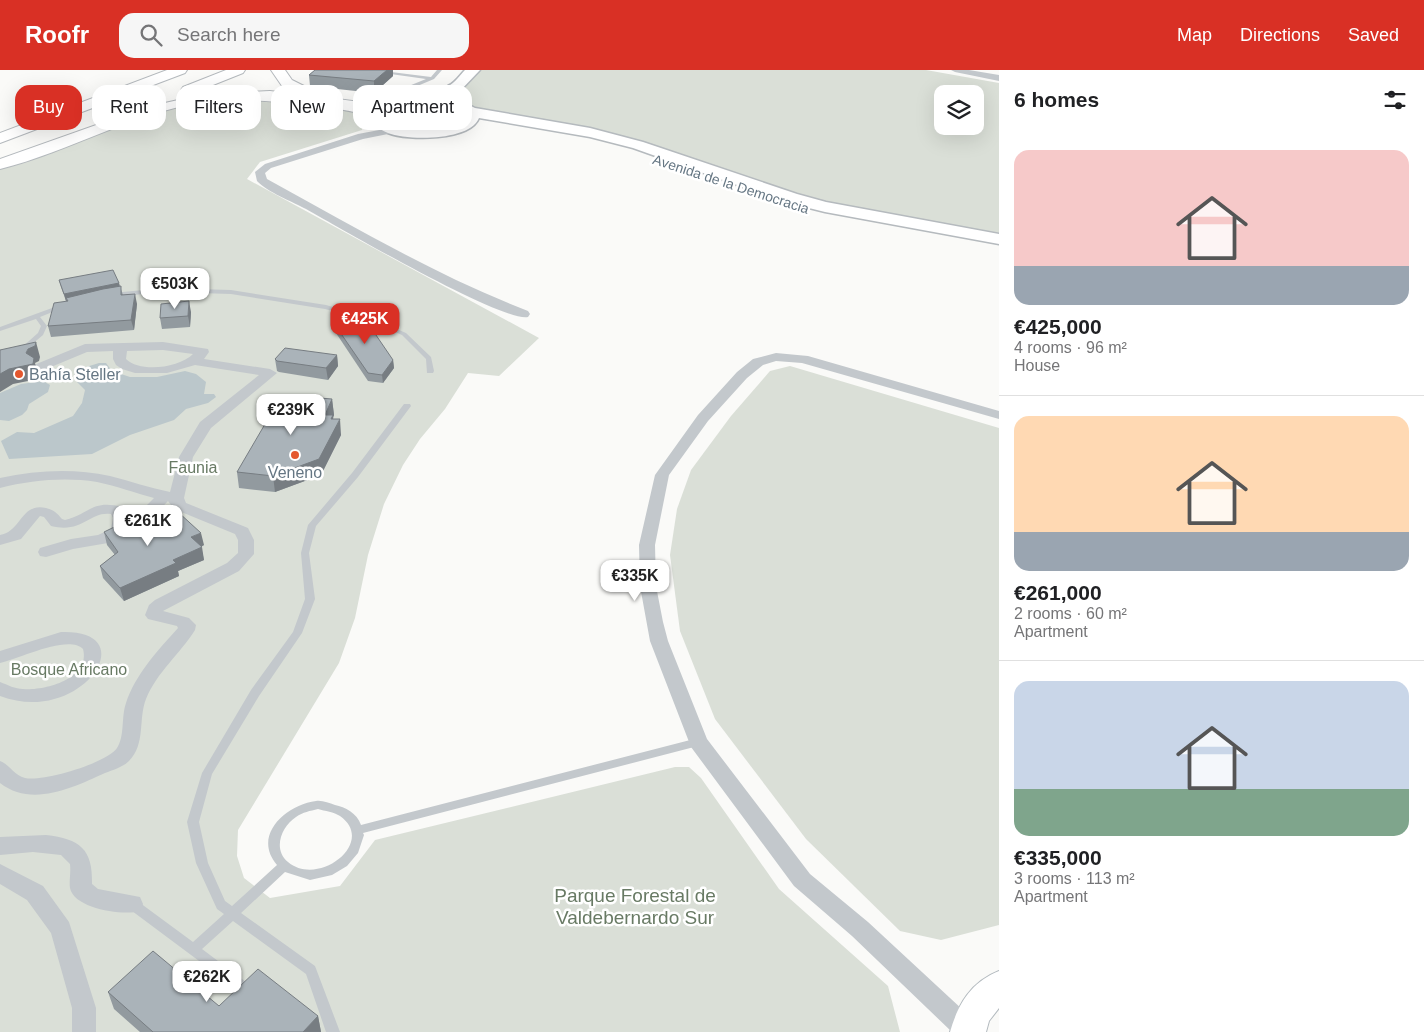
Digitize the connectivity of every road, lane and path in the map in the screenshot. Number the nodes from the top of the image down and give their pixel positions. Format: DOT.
graph roads {
  1 [pos="162,70"];
  2 [pos="180,70"];
  3 [pos="214,70"];
  4 [pos="238,70"];
  5 [pos="278,70"];
  6 [pos="364,70"];
  7 [pos="440,70"];
  8 [pos="473,70"];
  9 [pos="955,70"];
  10 [pos="432,78"];
  11 [pos="999,78"];
  12 [pos="414,85"];
  13 [pos="458,85"];
  14 [pos="353,102"];
  15 [pos="82,103"];
  16 [pos="82,106"];
  17 [pos="353,106"];
  18 [pos="472,115"];
  19 [pos="472,116"];
  20 [pos="21,130"];
  21 [pos="367,130"];
  22 [pos="395,130"];
  23 [pos="450,130"];
  24 [pos="361,136"];
  25 [pos="0,138"];
  26 [pos="0,154"];
  27 [pos="0,164"];
  28 [pos="999,239"];
  29 [pos="999,247"];
  30 [pos="104,296"];
  31 [pos="67,305"];
  32 [pos="524,314"];
  33 [pos="33,316"];
  34 [pos="0,329"];
  35 [pos="121,347"];
  36 [pos="18,351"];
  37 [pos="194,361"];
  38 [pos="39,368"];
  39 [pos="430,370"];
  40 [pos="407,406"];
  41 [pos="999,415"];
  42 [pos="0,483"];
  43 [pos="170,497"];
  44 [pos="118,532"];
  45 [pos="0,540"];
  46 [pos="46,552"];
  47 [pos="0,657"];
  48 [pos="0,689"];
  49 [pos="698,742"];
  50 [pos="0,769"];
  51 [pos="358,830"];
  52 [pos="0,846"];
  53 [pos="284,866"];
  54 [pos="0,873"];
  55 [pos="132,904"];
  56 [pos="232,914"];
  57 [pos="193,950"];
  58 [pos="242,986"];
  59 [pos="999,987"];
  60 [pos="968,1031"];
  61 [pos="84,1032"];
  62 [pos="333,1032"];
  1 -- 15 [label="highway"];
  2 -- 16 [label="highway"];
  3 -- 26 [label="highway"];
  4 -- 27 [label="highway"];
  5 -- 14 [label="highway"];
  6 -- 10 [label="lane"];
  7 -- 10 [label="lane"];
  8 -- 13 [label="main road"];
  9 -- 11 [label="street"];
  10 -- 12 [label="lane"];
  17 -- 27 [label="highway"];
  18 -- 28 [label="main road, Avenida de la Democracia"];
  19 -- 29 [label="main road, Avenida de la Democracia"];
  20 -- 25 [label="highway"];
  21 -- 24 [label="street"];
  22 -- 23 [label="main road"];
  22 -- 24 [label="street"];
  24 -- 32 [label="street"];
  30 -- 39 [label="lane"];
  31 -- 33 [label="lane"];
  33 -- 34 [label="lane"];
  33 -- 36 [label="lane"];
  35 -- 37 [label="street"];
  35 -- 37 [label="street"];
  35 -- 38 [label="street"];
  37 -- 43 [label="street"];
  40 -- 56 [label="lane"];
  41 -- 49 [label="street"];
  42 -- 43 [label="street"];
  43 -- 44 [label="street"];
  43 -- 50 [label="street"];
  44 -- 45 [label="street"];
  44 -- 46 [label="street"];
  47 -- 48 [label="street"];
  49 -- 51 [label="lane"];
  49 -- 60 [label="street"];
  51 -- 53 [label="lane"];
  51 -- 53 [label="lane"];
  52 -- 55 [label="street"];
  53 -- 56 [label="lane"];
  54 -- 61 [label="street"];
  55 -- 57 [label="lane"];
  56 -- 57 [label="lane"];
  56 -- 62 [label="lane"];
  57 -- 58 [label="lane"];
  59 -- 60 [label="street"];
}
